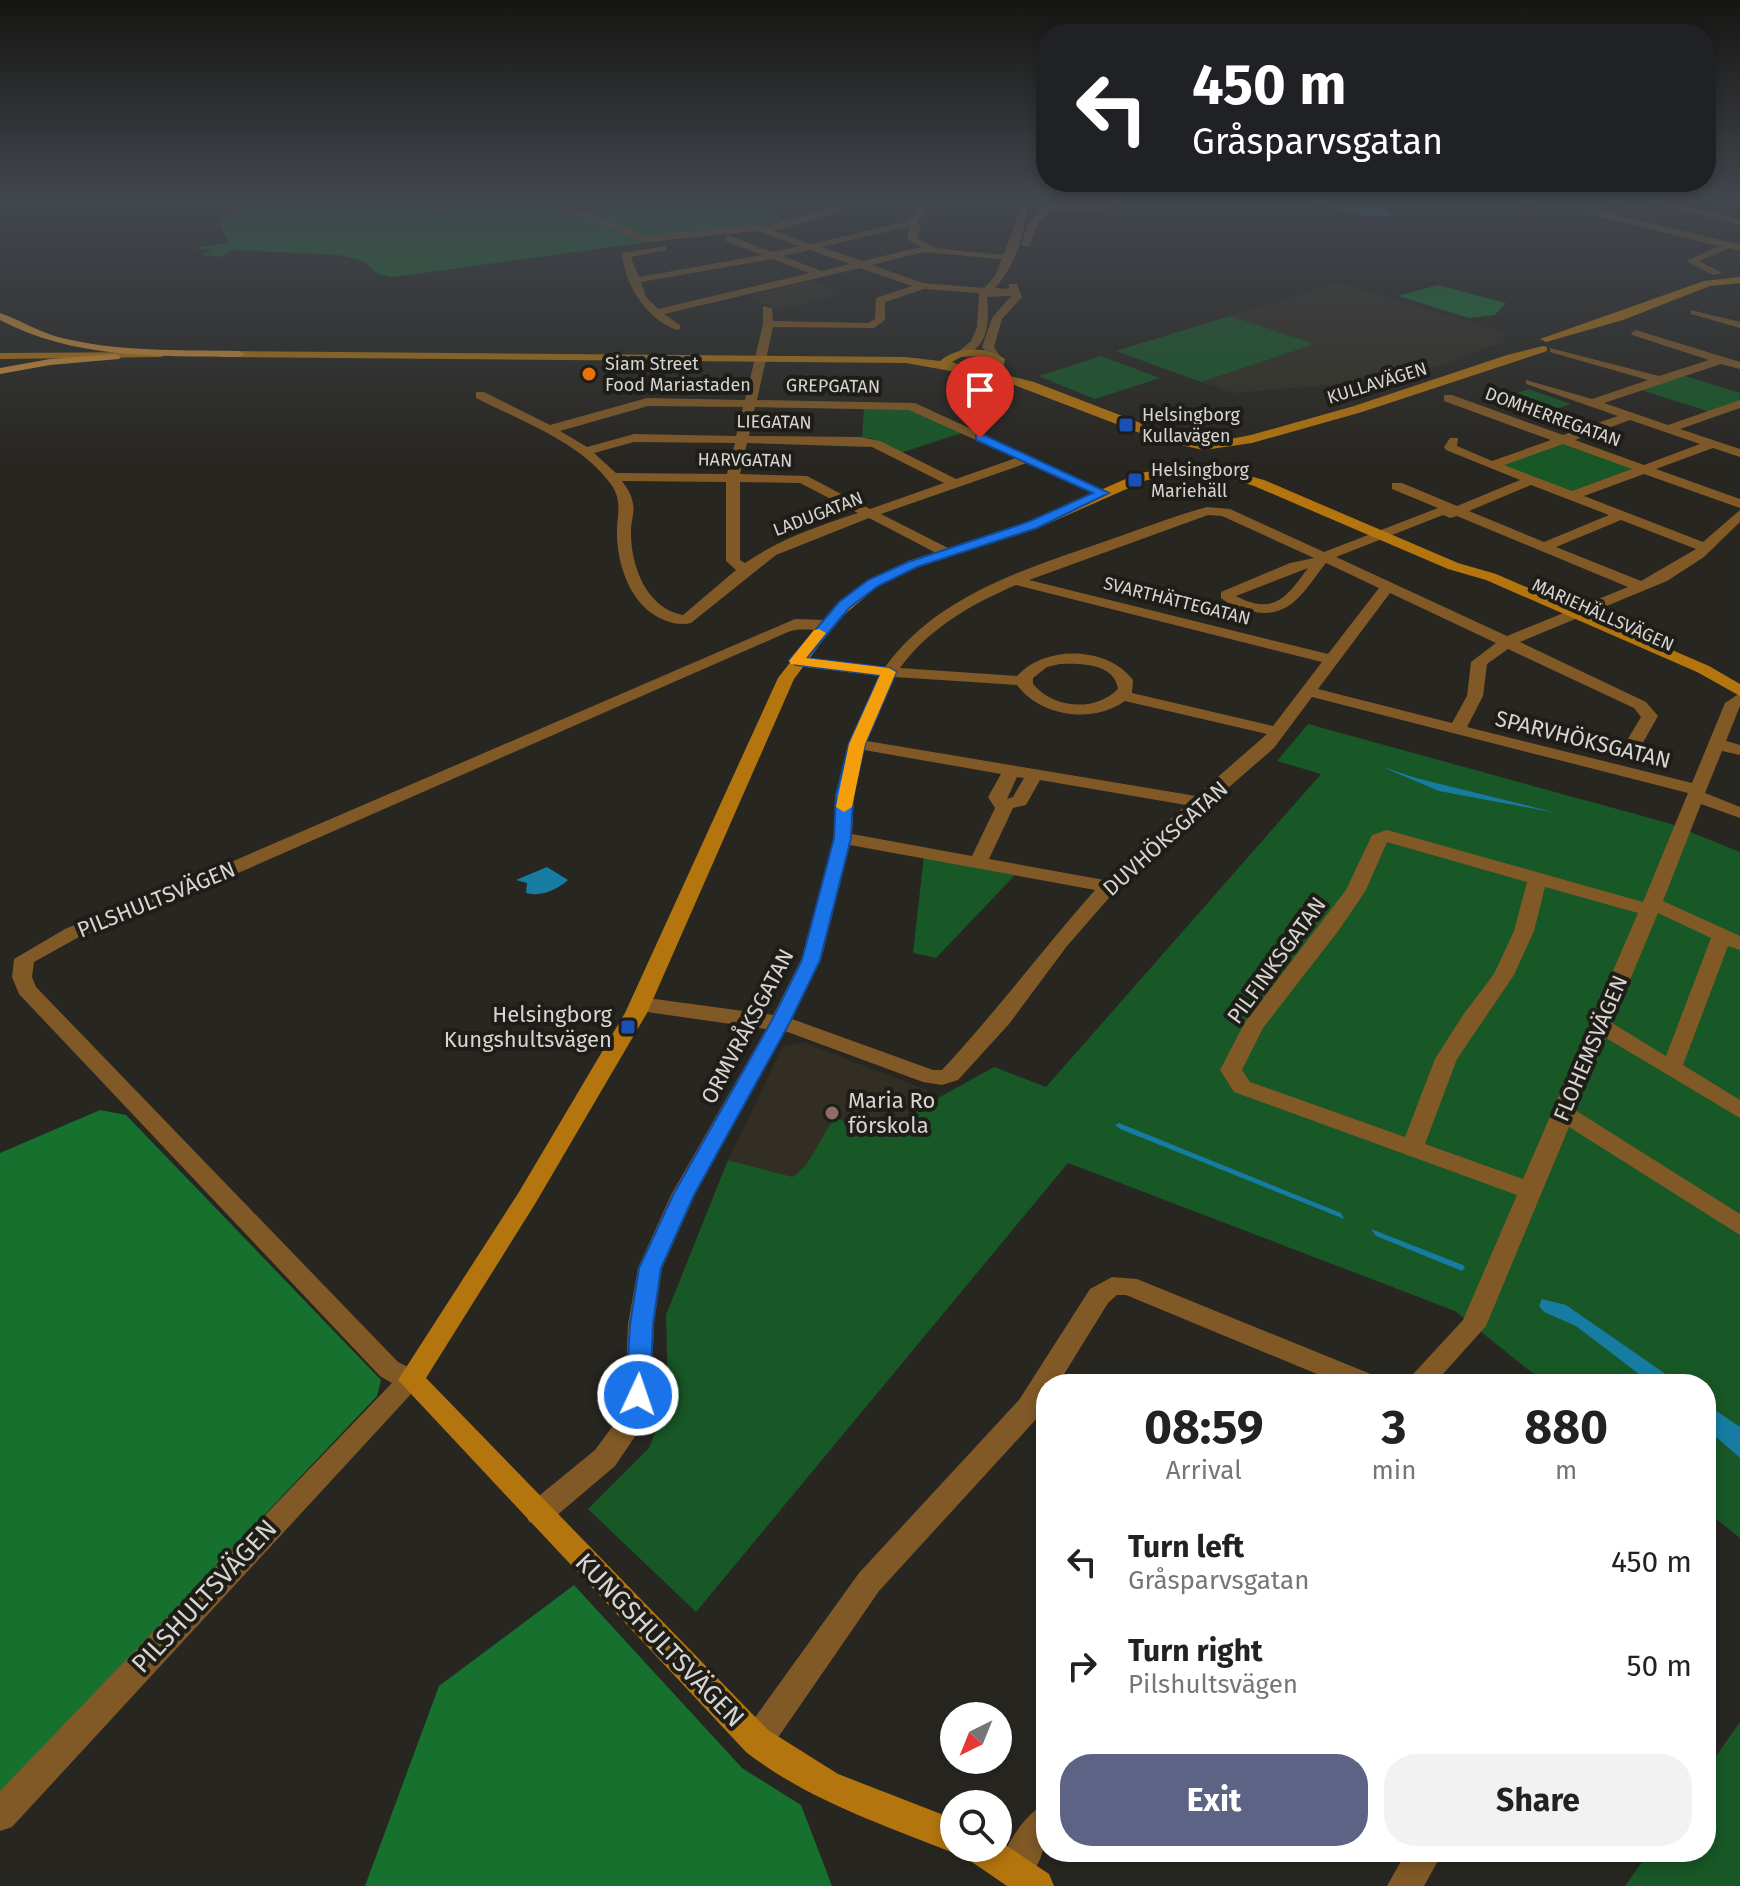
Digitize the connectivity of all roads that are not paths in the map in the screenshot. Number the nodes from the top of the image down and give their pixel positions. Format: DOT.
graph roads {
  1 [pos="638,288"];
  2 [pos="767,288"];
  3 [pos="915,288"];
  4 [pos="944,288"];
  5 [pos="990,288"];
  6 [pos="1014,288"];
  7 [pos="1695,288"];
  8 [pos="985,294"];
  9 [pos="737,295"];
  10 [pos="1014,296"];
  11 [pos="1695,312"];
  12 [pos="656,313"];
  13 [pos="0,316"];
  14 [pos="773,325"];
  15 [pos="1740,325"];
  16 [pos="676,327"];
  17 [pos="1636,333"];
  18 [pos="1554,346"];
  19 [pos="188,354"];
  20 [pos="239,354"];
  21 [pos="0,356"];
  22 [pos="1511,357"];
  23 [pos="955,358"];
  24 [pos="765,359"];
  25 [pos="1720,360"];
  26 [pos="996,361"];
  27 [pos="1740,366"];
  28 [pos="0,371"];
  29 [pos="976,372"];
  30 [pos="1662,379"];
  31 [pos="1020,381"];
  32 [pos="1530,382"];
  33 [pos="480,395"];
  34 [pos="1448,398"];
  35 [pos="1595,402"];
  36 [pos="750,403"];
  37 [pos="1738,406"];
  38 [pos="1632,415"];
  39 [pos="1670,428"];
  40 [pos="548,430"];
  41 [pos="1136,430"];
  42 [pos="742,439"];
  43 [pos="1252,439"];
  44 [pos="1563,439"];
  45 [pos="1454,441"];
  46 [pos="1714,443"];
  47 [pos="1198,446"];
  48 [pos="584,452"];
  49 [pos="1740,453"];
  50 [pos="1170,455"];
  51 [pos="1231,458"];
  52 [pos="1027,459"];
  53 [pos="1492,465"];
  54 [pos="1204,469"];
  55 [pos="1645,469"];
  56 [pos="1152,474"];
  57 [pos="612,477"];
  58 [pos="733,478"];
  59 [pos="1532,480"];
  60 [pos="1259,483"];
  61 [pos="955,484"];
  62 [pos="1397,486"];
  63 [pos="1103,493"];
  64 [pos="1572,496"];
  65 [pos="1740,504"];
  66 [pos="1455,510"];
  67 [pos="869,514"];
  68 [pos="1740,514"];
  69 [pos="1621,515"];
  70 [pos="1385,536"];
  71 [pos="1543,547"];
  72 [pos="1705,548"];
  73 [pos="941,555"];
  74 [pos="1322,559"];
  75 [pos="745,570"];
  76 [pos="1012,580"];
  77 [pos="1388,586"];
  78 [pos="1642,587"];
  79 [pos="1571,617"];
  80 [pos="825,625"];
  81 [pos="1507,642"];
  82 [pos="1333,660"];
  83 [pos="794,664"];
  84 [pos="889,672"];
  85 [pos="1024,681"];
  86 [pos="1310,692"];
  87 [pos="1122,695"];
  88 [pos="1740,695"];
  89 [pos="1457,729"];
  90 [pos="1278,732"];
  91 [pos="1635,742"];
  92 [pos="857,744"];
  93 [pos="1716,744"];
  94 [pos="1740,750"];
  95 [pos="1012,770"];
  96 [pos="1035,774"];
  97 [pos="1696,793"];
  98 [pos="1203,803"];
  99 [pos="1005,805"];
  100 [pos="1740,813"];
  101 [pos="843,838"];
  102 [pos="978,863"];
  103 [pos="1538,877"];
  104 [pos="1108,887"];
  105 [pos="1651,906"];
  106 [pos="1731,939"];
  107 [pos="642,999"];
  108 [pos="780,1022"];
  109 [pos="1600,1025"];
  110 [pos="1670,1068"];
  111 [pos="1740,1110"];
  112 [pos="1563,1113"];
  113 [pos="1412,1149"];
  114 [pos="1529,1190"];
  115 [pos="1740,1226"];
  116 [pos="1050,1374"];
  117 [pos="1344,1374"];
  118 [pos="1427,1374"];
  119 [pos="411,1380"];
  120 [pos="1036,1397"];
  121 [pos="539,1513"];
  122 [pos="757,1741"];
  123 [pos="0,1815"];
  124 [pos="940,1830"];
  125 [pos="1036,1848"];
  126 [pos="1003,1862"];
  127 [pos="1420,1862"];
  128 [pos="1026,1877"];
  129 [pos="1404,1886"];
  1 -- 12 [label="street"];
  2 -- 9 [label="street"];
  3 -- 14 [label="street"];
  4 -- 8 [label="street"];
  5 -- 8 [label="street"];
  6 -- 10 [label="street"];
  7 -- 18 [label="street, KULLAVÄGEN"];
  8 -- 10 [label="street"];
  8 -- 23 [label="street"];
  9 -- 12 [label="street"];
  9 -- 14 [label="street"];
  10 -- 26 [label="street"];
  11 -- 15 [label="street"];
  12 -- 16 [label="street"];
  13 -- 20 [label="main road"];
  14 -- 24 [label="street"];
  17 -- 25 [label="street"];
  18 -- 22 [label="street, KULLAVÄGEN"];
  18 -- 22 [label="street, KULLAVÄGEN"];
  18 -- 30 [label="street"];
  19 -- 20 [label="street, KULLAVÄGEN"];
  19 -- 21 [label="street, KULLAVÄGEN"];
  19 -- 28 [label="main road"];
  20 -- 24 [label="street, KULLAVÄGEN"];
  22 -- 43 [label="street, KULLAVÄGEN"];
  23 -- 24 [label="street, KULLAVÄGEN"];
  23 -- 26 [label="street, KULLAVÄGEN"];
  23 -- 29 [label="street, KULLAVÄGEN"];
  24 -- 36 [label="street"];
  25 -- 27 [label="street"];
  25 -- 30 [label="street"];
  26 -- 29 [label="street, KULLAVÄGEN"];
  26 -- 31 [label="street, KULLAVÄGEN"];
  29 -- 31 [label="street, KULLAVÄGEN"];
  30 -- 35 [label="street"];
  31 -- 41 [label="street, KULLAVÄGEN"];
  32 -- 35 [label="street"];
  33 -- 40 [label="street, LADUGATAN"];
  34 -- 44 [label="street, DOMHERREGATAN"];
  35 -- 38 [label="street"];
  36 -- 40 [label="street, GREPGATAN"];
  36 -- 42 [label="street"];
  36 -- 52 [label="street, GREPGATAN"];
  37 -- 39 [label="street"];
  38 -- 39 [label="street"];
  38 -- 44 [label="street"];
  39 -- 46 [label="street"];
  40 -- 48 [label="street, LADUGATAN"];
  41 -- 47 [label="street, KULLAVÄGEN"];
  41 -- 50 [label="street, KULLAVÄGEN"];
  42 -- 48 [label="street, LIEGATAN"];
  42 -- 58 [label="street"];
  42 -- 61 [label="street, LIEGATAN"];
  43 -- 47 [label="street, KULLAVÄGEN"];
  43 -- 51 [label="street, KULLAVÄGEN"];
  44 -- 53 [label="street"];
  44 -- 55 [label="street, DOMHERREGATAN"];
  45 -- 53 [label="street"];
  46 -- 49 [label="street"];
  46 -- 55 [label="street, DOMHERREGATAN"];
  47 -- 50 [label="street"];
  47 -- 51 [label="street, MARIEHÄLLSVÄGEN"];
  48 -- 57 [label="street, LADUGATAN"];
  50 -- 54 [label="street, KULLAVÄGEN"];
  50 -- 56 [label="street, PILSHULTSVÄGEN"];
  51 -- 54 [label="street, KULLAVÄGEN"];
  51 -- 60 [label="street, MARIEHÄLLSVÄGEN"];
  52 -- 61 [label="street, LADUGATAN"];
  52 -- 63 [label="street, GREPGATAN"];
  53 -- 59 [label="street"];
  54 -- 56 [label="street, PILSHULTSVÄGEN"];
  54 -- 60 [label="street, MARIEHÄLLSVÄGEN"];
  55 -- 64 [label="street, DOMHERREGATAN"];
  55 -- 65 [label="street, DOMHERREGATAN"];
  56 -- 63 [label="street, PILSHULTSVÄGEN"];
  57 -- 58 [label="street, HARVGATAN"];
  57 -- 75 [label="street, LADUGATAN"];
  58 -- 67 [label="street, HARVGATAN"];
  58 -- 75 [label="street"];
  59 -- 64 [label="street"];
  59 -- 66 [label="street"];
  60 -- 70 [label="street, MARIEHÄLLSVÄGEN"];
  61 -- 67 [label="street, LADUGATAN"];
  62 -- 66 [label="street"];
  63 -- 73 [label="street, PILSHULTSVÄGEN"];
  64 -- 69 [label="street"];
  66 -- 70 [label="street"];
  66 -- 71 [label="street"];
  67 -- 73 [label="street, HARVGATAN"];
  67 -- 75 [label="street, LADUGATAN"];
  68 -- 72 [label="street, SPARVHÖKSGATAN"];
  69 -- 71 [label="street"];
  69 -- 72 [label="street"];
  70 -- 74 [label="street"];
  70 -- 79 [label="street, MARIEHÄLLSVÄGEN"];
  71 -- 78 [label="street"];
  72 -- 78 [label="street, SPARVHÖKSGATAN"];
  73 -- 80 [label="street, PILSHULTSVÄGEN"];
  74 -- 74 [label="street"];
  74 -- 76 [label="street, ORMVRÅKSGATAN"];
  74 -- 77 [label="street"];
  76 -- 82 [label="street, SVARTHÄTTEGATAN"];
  76 -- 84 [label="street, ORMVRÅKSGATAN"];
  77 -- 81 [label="street"];
  77 -- 82 [label="street, DUVHÖKSGATAN"];
  78 -- 79 [label="street, SPARVHÖKSGATAN"];
  79 -- 81 [label="street, SPARVHÖKSGATAN"];
  79 -- 88 [label="street, MARIEHÄLLSVÄGEN"];
  80 -- 83 [label="street, PILSHULTSVÄGEN"];
  80 -- 119 [label="street, PILSHULTSVÄGEN"];
  81 -- 89 [label="street, SPARVHÖKSGATAN"];
  81 -- 91 [label="street"];
  82 -- 86 [label="street, DUVHÖKSGATAN"];
  83 -- 84 [label="street"];
  83 -- 107 [label="street, PILSHULTSVÄGEN"];
  84 -- 85 [label="street"];
  84 -- 92 [label="street, ORMVRÅKSGATAN"];
  85 -- 87 [label="street"];
  85 -- 87 [label="street"];
  86 -- 89 [label="street, SPARVHÖKSGATAN"];
  86 -- 90 [label="street, DUVHÖKSGATAN"];
  87 -- 90 [label="street"];
  88 -- 93 [label="street, FLOHEMSVÄGEN"];
  89 -- 97 [label="street, SPARVHÖKSGATAN"];
  90 -- 98 [label="street, DUVHÖKSGATAN"];
  92 -- 95 [label="street"];
  92 -- 101 [label="street, ORMVRÅKSGATAN"];
  93 -- 94 [label="street"];
  93 -- 97 [label="street, FLOHEMSVÄGEN"];
  95 -- 96 [label="street"];
  95 -- 99 [label="street"];
  96 -- 98 [label="street"];
  96 -- 99 [label="street"];
  97 -- 100 [label="street, SPARVHÖKSGATAN"];
  97 -- 105 [label="street, FLOHEMSVÄGEN"];
  98 -- 104 [label="street, DUVHÖKSGATAN"];
  99 -- 102 [label="street"];
  101 -- 102 [label="street"];
  101 -- 108 [label="street, ORMVRÅKSGATAN"];
  102 -- 104 [label="street"];
  103 -- 105 [label="street, PILFINKSGATAN"];
  103 -- 113 [label="street"];
  103 -- 113 [label="street, PILFINKSGATAN"];
  104 -- 108 [label="street, DUVHÖKSGATAN"];
  105 -- 106 [label="street, PILFINKSGATAN"];
  105 -- 109 [label="street, FLOHEMSVÄGEN"];
  106 -- 110 [label="street"];
  107 -- 108 [label="street, DUVHÖKSGATAN"];
  107 -- 119 [label="street, PILSHULTSVÄGEN"];
  108 -- 121 [label="street, ORMVRÅKSGATAN"];
  109 -- 110 [label="street"];
  109 -- 112 [label="street, FLOHEMSVÄGEN"];
  110 -- 111 [label="street"];
  112 -- 114 [label="street, FLOHEMSVÄGEN"];
  112 -- 115 [label="street"];
  113 -- 114 [label="street, PILFINKSGATAN"];
  114 -- 118 [label="street, FLOHEMSVÄGEN"];
  116 -- 117 [label="street"];
  119 -- 121 [label="street, KUNGSHULTSVÄGEN"];
  119 -- 123 [label="street, PILSHULTSVÄGEN"];
  120 -- 122 [label="street"];
  121 -- 122 [label="street, KUNGSHULTSVÄGEN"];
  122 -- 124 [label="street, KUNGSHULTSVÄGEN"];
  125 -- 128 [label="street"];
  126 -- 128 [label="street"];
  127 -- 129 [label="street"];
}
